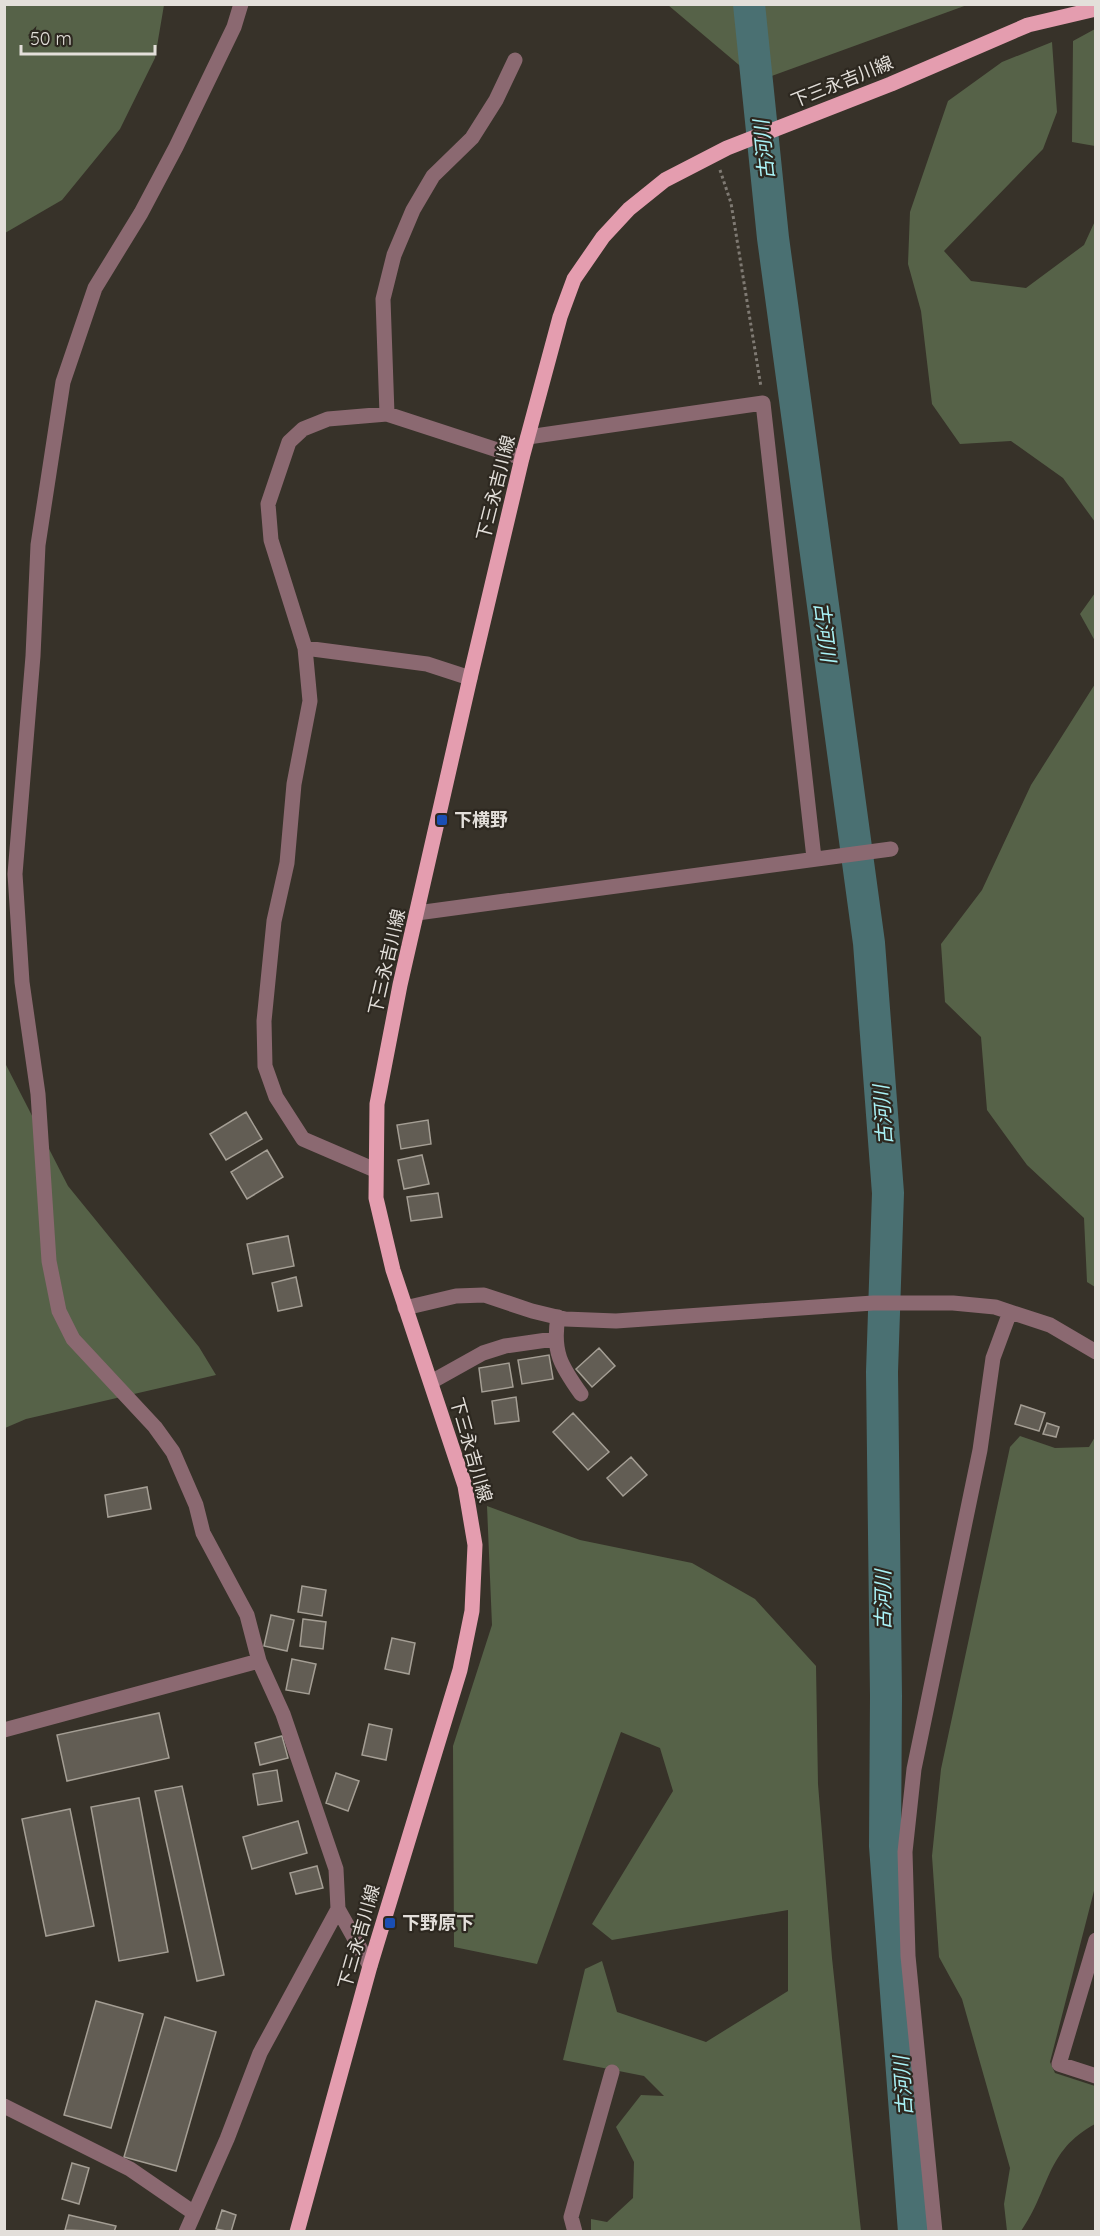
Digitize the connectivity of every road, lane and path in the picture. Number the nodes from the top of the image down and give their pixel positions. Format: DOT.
graph roads {
  1 [pos="241,4"];
  2 [pos="1095,9"];
  3 [pos="514,60"];
  4 [pos="721,151"];
  5 [pos="763,403"];
  6 [pos="387,414"];
  7 [pos="528,438"];
  8 [pos="522,458"];
  9 [pos="305,648"];
  10 [pos="470,678"];
  11 [pos="891,849"];
  12 [pos="817,857"];
  13 [pos="417,913"];
  14 [pos="375,1170"];
  15 [pos="405,1308"];
  16 [pos="1010,1312"];
  17 [pos="558,1317"];
  18 [pos="554,1340"];
  19 [pos="1095,1352"];
  20 [pos="431,1382"];
  21 [pos="581,1394"];
  22 [pos="259,1661"];
  23 [pos="4,1730"];
  24 [pos="338,1910"];
  25 [pos="1095,1940"];
  26 [pos="370,1966"];
  27 [pos="612,2072"];
  28 [pos="1095,2076"];
  29 [pos="4,2106"];
  30 [pos="194,2213"];
  31 [pos="186,2232"];
  32 [pos="297,2232"];
  33 [pos="575,2232"];
  34 [pos="935,2232"];
  1 -- 22 [label="street"];
  2 -- 4 [label="main road, 下三永吉川線"];
  3 -- 6 [label="street"];
  4 -- 5 [label="path"];
  4 -- 7 [label="main road, 下三永吉川線"];
  5 -- 7 [label="street"];
  5 -- 12 [label="street"];
  6 -- 8 [label="street"];
  6 -- 9 [label="street"];
  7 -- 8 [label="main road, 下三永吉川線"];
  8 -- 10 [label="main road, 下三永吉川線"];
  9 -- 10 [label="street"];
  9 -- 14 [label="street"];
  10 -- 13 [label="main road, 下三永吉川線"];
  11 -- 12 [label="street"];
  12 -- 13 [label="street"];
  13 -- 14 [label="main road, 下三永吉川線"];
  14 -- 15 [label="main road, 下三永吉川線"];
  15 -- 17 [label="street"];
  15 -- 20 [label="main road, 下三永吉川線"];
  16 -- 17 [label="street"];
  16 -- 19 [label="street"];
  16 -- 34 [label="street"];
  17 -- 18 [label="street"];
  18 -- 20 [label="street"];
  18 -- 21 [label="street"];
  20 -- 26 [label="main road, 下三永吉川線"];
  22 -- 23 [label="street"];
  22 -- 24 [label="street"];
  24 -- 26 [label="street"];
  24 -- 30 [label="street"];
  25 -- 28 [label="street"];
  26 -- 32 [label="main road, 下三永吉川線"];
  27 -- 33 [label="street"];
  29 -- 30 [label="street"];
  30 -- 31 [label="street"];
}
